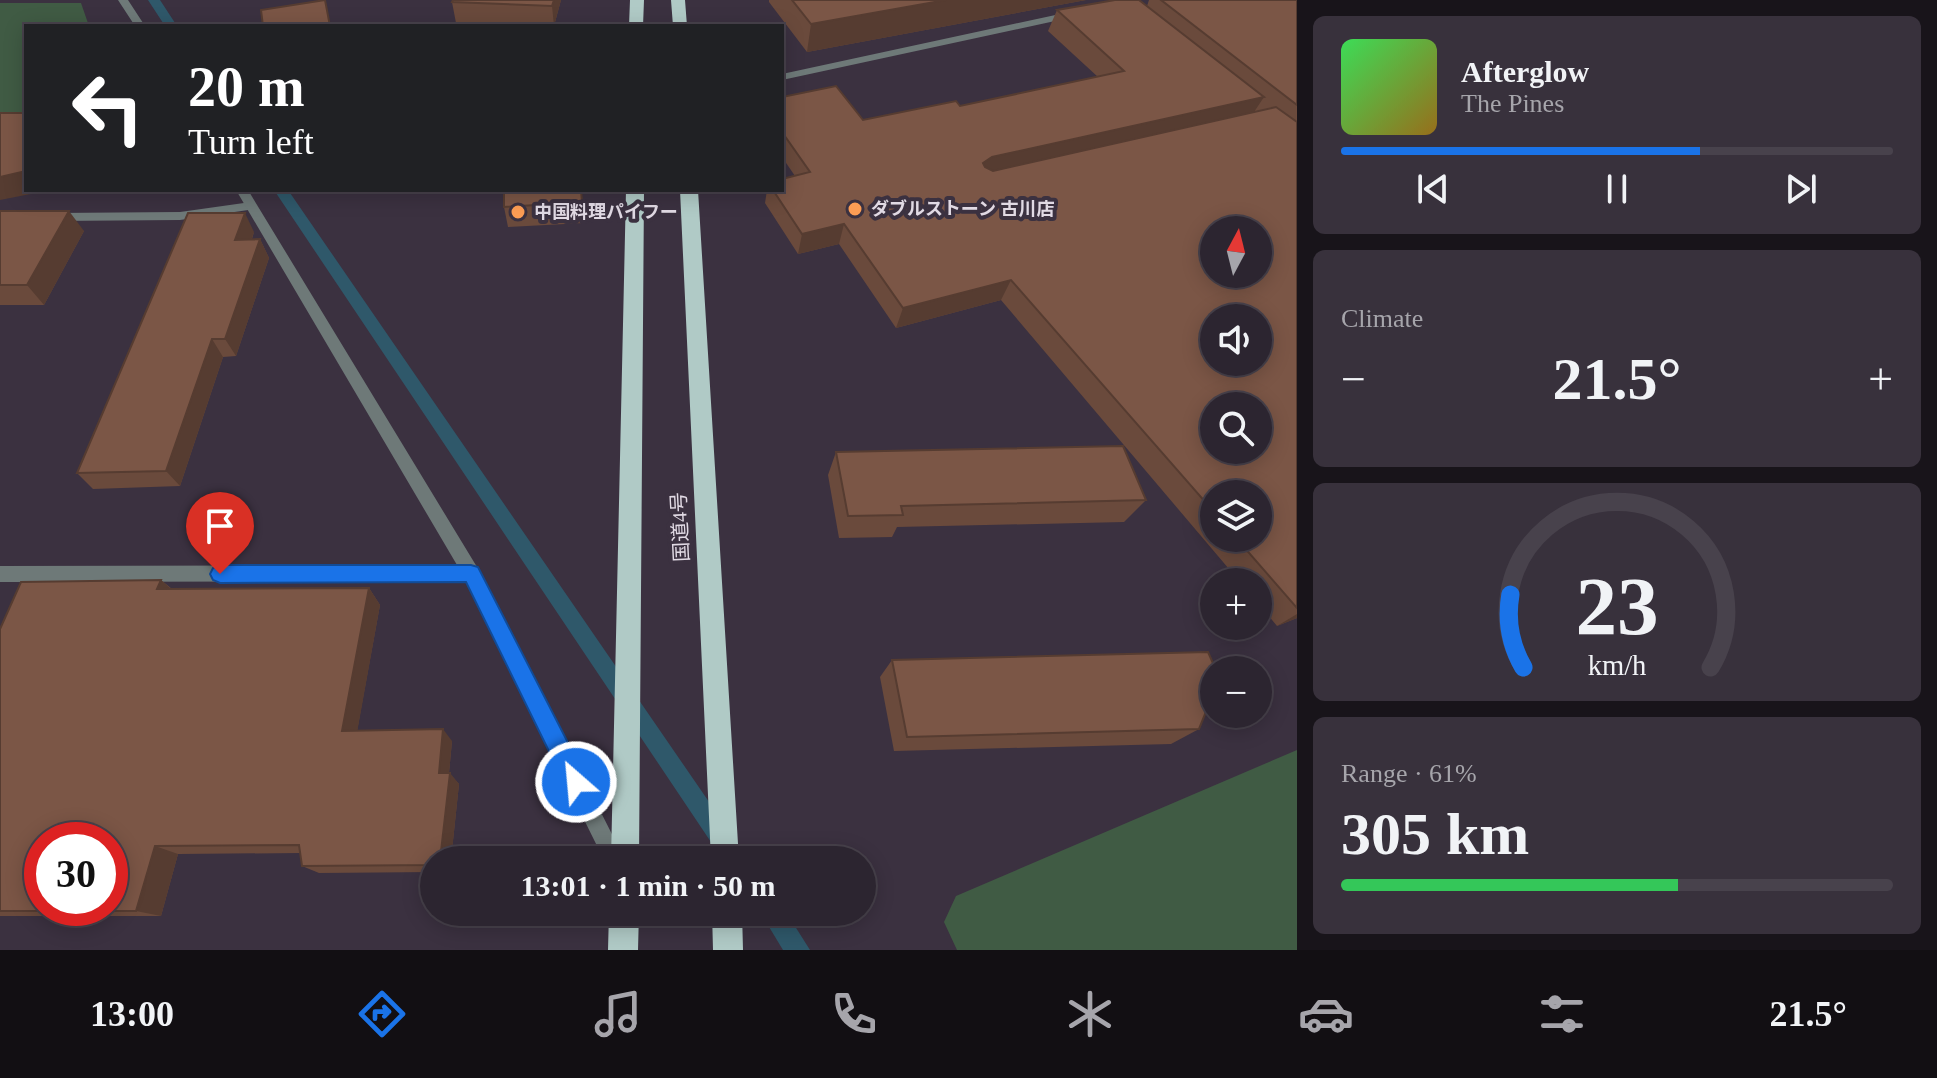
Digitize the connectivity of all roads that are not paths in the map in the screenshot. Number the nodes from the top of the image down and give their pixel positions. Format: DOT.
graph roads {
  1 [pos="123,0"];
  2 [pos="637,0"];
  3 [pos="678,0"];
  4 [pos="1089,11"];
  5 [pos="139,24"];
  6 [pos="636,24"];
  7 [pos="680,24"];
  8 [pos="784,77"];
  9 [pos="243,192"];
  10 [pos="635,192"];
  11 [pos="689,192"];
  12 [pos="251,206"];
  13 [pos="45,217"];
  14 [pos="471,573"];
  15 [pos="0,574"];
  16 [pos="608,846"];
  17 [pos="625,846"];
  18 [pos="725,846"];
  19 [pos="624,926"];
  20 [pos="727,926"];
  21 [pos="623,950"];
  22 [pos="728,950"];
  1 -- 5 [label="street"];
  2 -- 6 [label="highway"];
  3 -- 7 [label="highway"];
  4 -- 8 [label="street"];
  9 -- 12 [label="street"];
  10 -- 17 [label="highway"];
  11 -- 18 [label="highway, 国道4号"];
  12 -- 13 [label="street"];
  12 -- 14 [label="street"];
  14 -- 15 [label="street"];
  14 -- 16 [label="street"];
  19 -- 21 [label="highway"];
  20 -- 22 [label="highway"];
}
